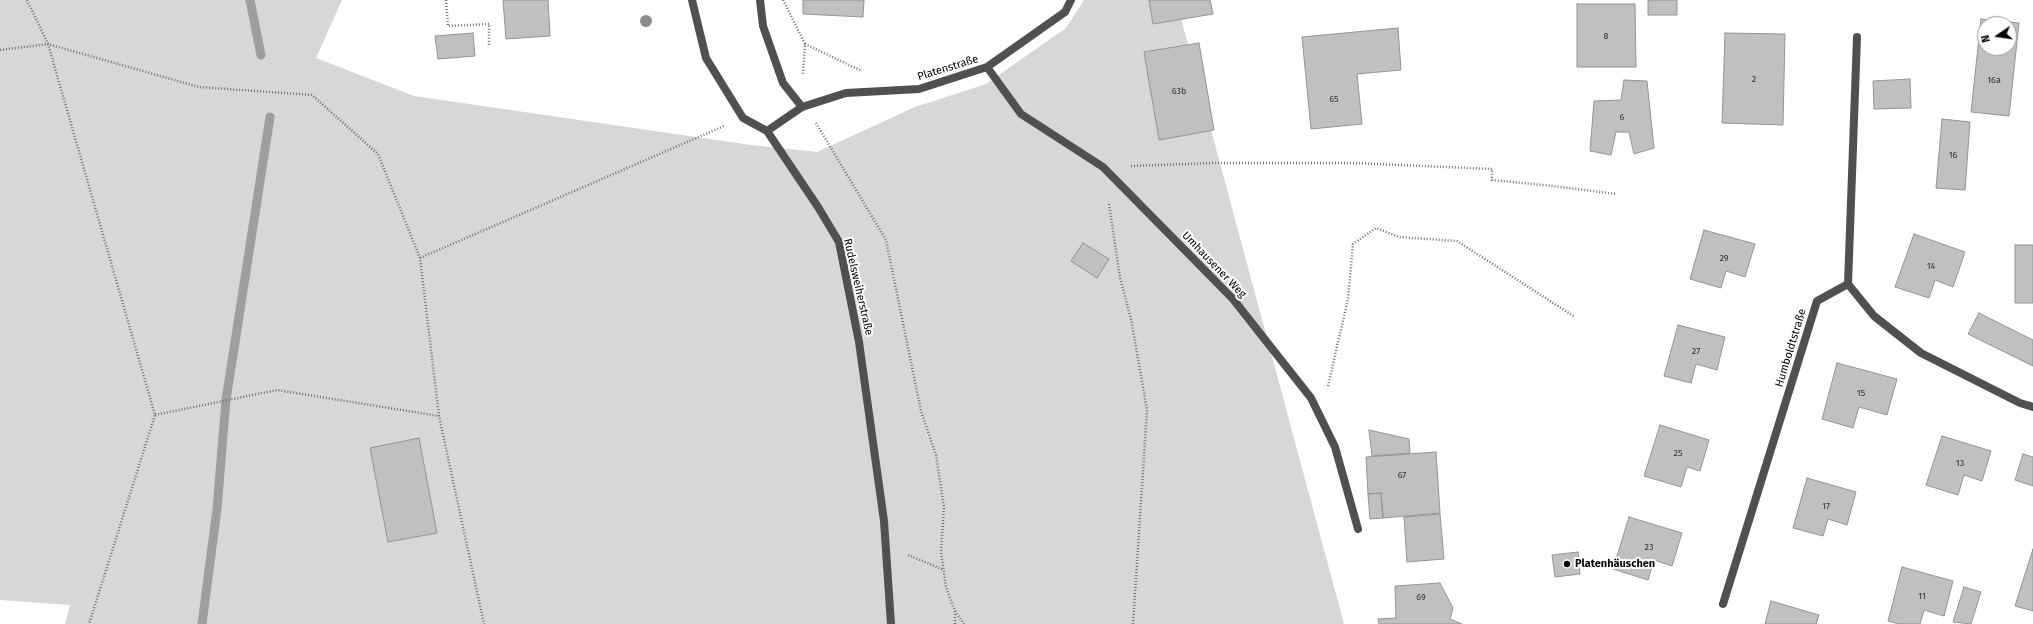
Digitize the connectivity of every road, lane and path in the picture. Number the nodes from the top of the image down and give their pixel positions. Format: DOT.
graph roads {
  1 [pos="27,0"];
  2 [pos="446,0"];
  3 [pos="692,0"];
  4 [pos="760,0"];
  5 [pos="783,0"];
  6 [pos="1071,0"];
  7 [pos="1857,37"];
  8 [pos="48,44"];
  9 [pos="805,44"];
  10 [pos="489,46"];
  11 [pos="0,50"];
  12 [pos="987,67"];
  13 [pos="879,91"];
  14 [pos="802,107"];
  15 [pos="743,118"];
  16 [pos="767,131"];
  17 [pos="1103,167"];
  18 [pos="1616,194"];
  19 [pos="420,258"];
  20 [pos="1848,284"];
  21 [pos="1574,317"];
  22 [pos="1311,398"];
  23 [pos="2033,407"];
  24 [pos="155,414"];
  25 [pos="439,416"];
  26 [pos="1358,529"];
  27 [pos="886,547"];
  28 [pos="944,570"];
  29 [pos="1723,604"];
  30 [pos="955,611"];
  31 [pos="89,624"];
  32 [pos="484,624"];
  33 [pos="891,624"];
  34 [pos="955,624"];
  35 [pos="964,624"];
  36 [pos="1133,624"];
  1 -- 8 [label="path"];
  2 -- 10 [label="path"];
  3 -- 15 [label="street, Rudelsweiherstraße"];
  4 -- 14 [label="street"];
  5 -- 9 [label="path"];
  6 -- 12 [label="street, Platenstraße"];
  7 -- 20 [label="street"];
  8 -- 11 [label="path"];
  8 -- 19 [label="path"];
  8 -- 24 [label="path"];
  9 -- 13 [label="path"];
  9 -- 14 [label="path"];
  12 -- 13 [label="street, Platenstraße"];
  12 -- 17 [label="street, Umhausener Weg"];
  13 -- 14 [label="street, Platenstraße"];
  14 -- 16 [label="street, Platenstraße"];
  14 -- 28 [label="path"];
  15 -- 16 [label="street, Rudelsweiherstraße"];
  15 -- 19 [label="path"];
  16 -- 27 [label="street, Rudelsweiherstraße"];
  17 -- 18 [label="path"];
  17 -- 22 [label="street, Umhausener Weg"];
  17 -- 36 [label="path"];
  19 -- 25 [label="path"];
  20 -- 23 [label="street"];
  20 -- 29 [label="street, Humboldtstraße"];
  21 -- 22 [label="path"];
  22 -- 26 [label="street, Umhausener Weg"];
  24 -- 25 [label="path"];
  24 -- 31 [label="path"];
  25 -- 32 [label="path"];
  27 -- 28 [label="path"];
  27 -- 33 [label="street, Rudelsweiherstraße"];
  28 -- 30 [label="path"];
  30 -- 34 [label="path"];
  30 -- 35 [label="path"];
}
